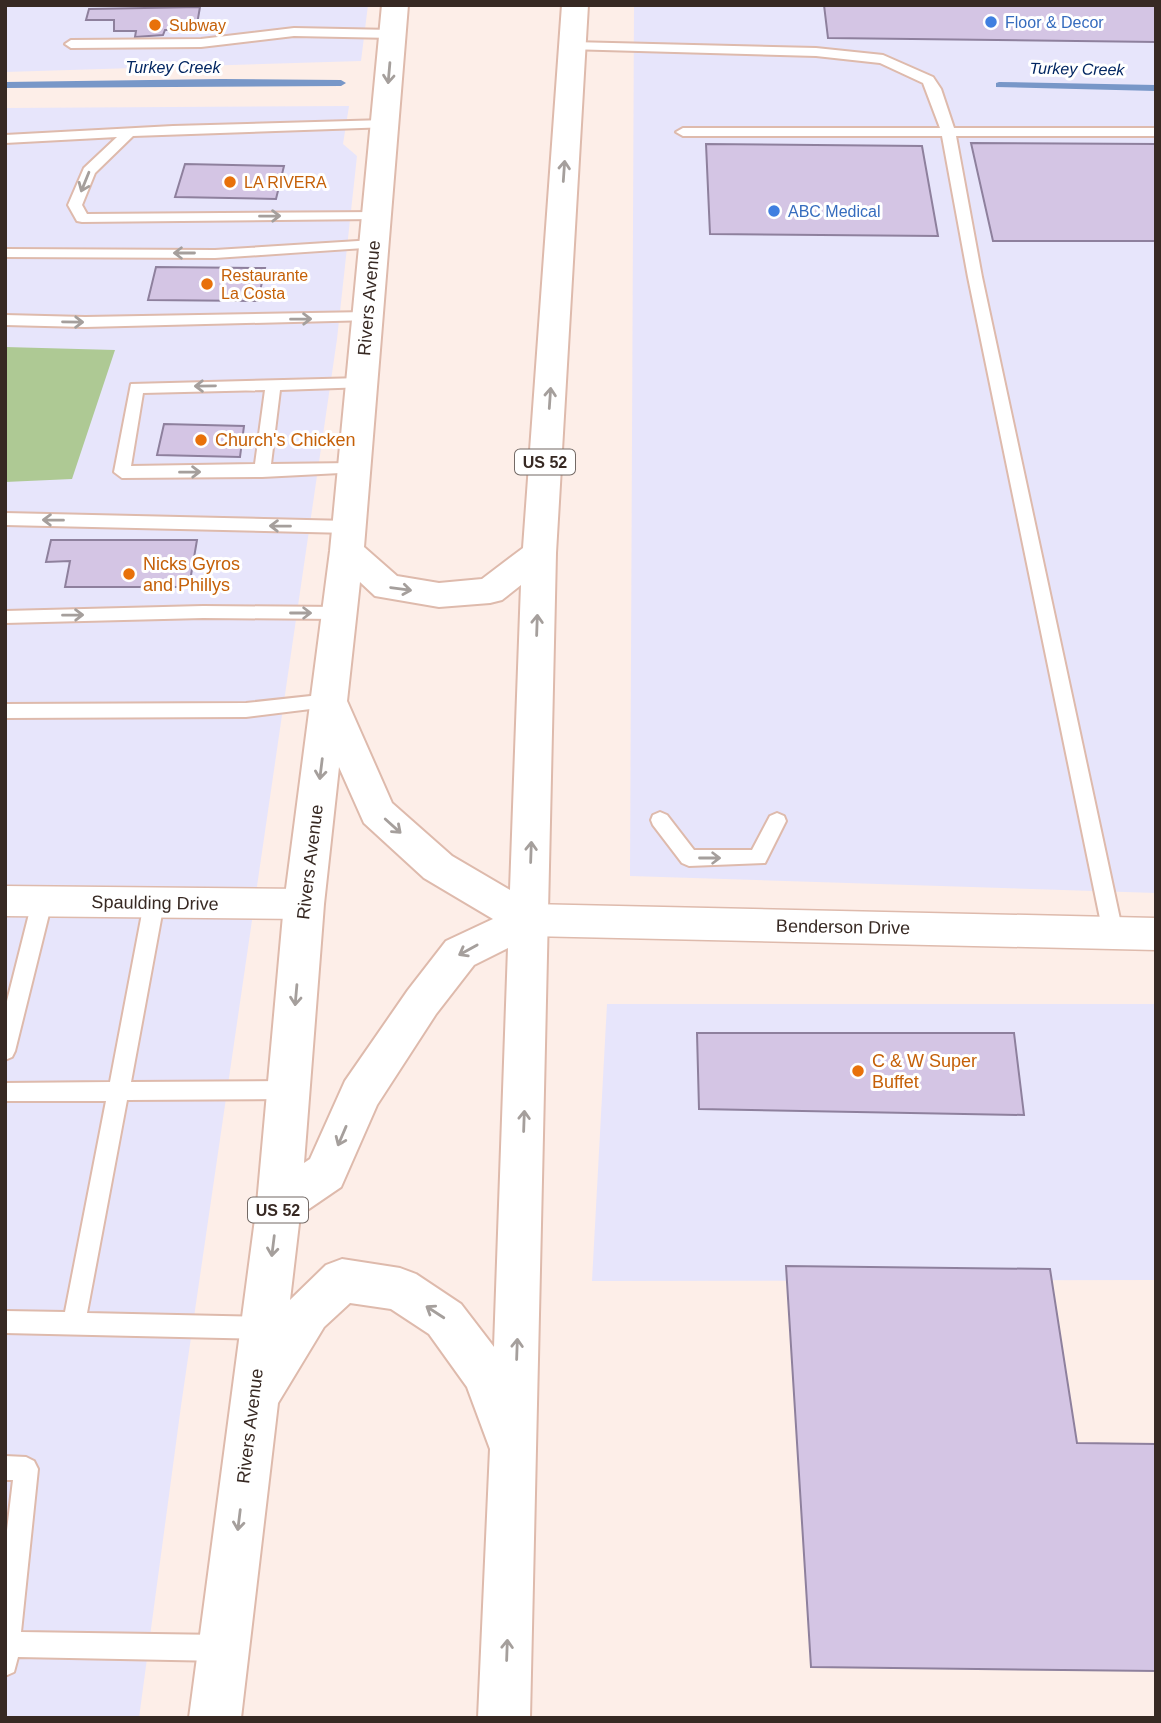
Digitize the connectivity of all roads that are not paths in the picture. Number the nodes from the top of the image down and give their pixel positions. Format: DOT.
graph roads {
  1 [pos="395,5"];
  2 [pos="575,5"];
  3 [pos="393,34"];
  4 [pos="71,44"];
  5 [pos="572,46"];
  6 [pos="385,124"];
  7 [pos="948,131"];
  8 [pos="130,132"];
  9 [pos="683,132"];
  10 [pos="1156,132"];
  11 [pos="5,139"];
  12 [pos="377,215"];
  13 [pos="374,244"];
  14 [pos="5,253"];
  15 [pos="368,317"];
  16 [pos="5,320"];
  17 [pos="362,383"];
  18 [pos="273,385"];
  19 [pos="354,468"];
  20 [pos="262,471"];
  21 [pos="5,519"];
  22 [pos="348,539"];
  23 [pos="539,553"];
  24 [pos="340,613"];
  25 [pos="5,617"];
  26 [pos="329,701"];
  27 [pos="5,711"];
  28 [pos="660,820"];
  29 [pos="777,821"];
  30 [pos="5,901"];
  31 [pos="42,902"];
  32 [pos="154,903"];
  33 [pos="304,904"];
  34 [pos="529,920"];
  35 [pos="1112,933"];
  36 [pos="1156,934"];
  37 [pos="5,1051"];
  38 [pos="288,1090"];
  39 [pos="118,1091"];
  40 [pos="5,1092"];
  41 [pos="279,1204"];
  42 [pos="5,1322"];
  43 [pos="75,1324"];
  44 [pos="263,1328"];
  45 [pos="253,1400"];
  46 [pos="514,1454"];
  47 [pos="5,1468"];
  48 [pos="223,1648"];
  49 [pos="7,1650"];
  50 [pos="215,1718"];
  51 [pos="504,1718"];
  1 -- 3 [label="main road, Rivers Avenue / US 52"];
  2 -- 5 [label="main road, US 52"];
  3 -- 4 [label="lane"];
  3 -- 6 [label="main road, Rivers Avenue / US 52, one-way"];
  5 -- 7 [label="lane"];
  23 -- 5 [label="main road, US 52, one-way"];
  6 -- 8 [label="lane"];
  6 -- 12 [label="main road, Rivers Avenue / US 52"];
  7 -- 9 [label="lane"];
  7 -- 10 [label="lane"];
  7 -- 35 [label="lane"];
  8 -- 11 [label="lane"];
  8 -- 12 [label="lane, one-way"];
  12 -- 13 [label="main road, Rivers Avenue / US 52"];
  13 -- 14 [label="lane, one-way"];
  13 -- 15 [label="main road, Rivers Avenue / US 52"];
  16 -- 15 [label="lane, one-way"];
  15 -- 17 [label="main road, Rivers Avenue / US 52"];
  17 -- 18 [label="lane"];
  17 -- 19 [label="main road, Rivers Avenue / US 52"];
  18 -- 20 [label="lane"];
  18 -- 20 [label="lane, one-way"];
  19 -- 20 [label="lane"];
  19 -- 22 [label="main road, Rivers Avenue / US 52"];
  22 -- 21 [label="lane, one-way"];
  22 -- 23 [label="main road, one-way"];
  22 -- 24 [label="main road, Rivers Avenue / US 52"];
  34 -- 23 [label="main road, US 52, one-way"];
  25 -- 24 [label="lane, one-way"];
  24 -- 26 [label="main road, Rivers Avenue / US 52"];
  26 -- 27 [label="lane"];
  26 -- 33 [label="main road, Rivers Avenue / US 52, one-way"];
  26 -- 34 [label="main road, one-way"];
  28 -- 29 [label="lane, one-way"];
  30 -- 31 [label="street, Spaulding Drive"];
  31 -- 32 [label="street, Spaulding Drive"];
  31 -- 37 [label="lane"];
  32 -- 33 [label="street, Spaulding Drive"];
  32 -- 39 [label="lane"];
  33 -- 38 [label="main road, Rivers Avenue / US 52, one-way"];
  34 -- 35 [label="street, Benderson Drive"];
  34 -- 41 [label="main road, one-way"];
  46 -- 34 [label="main road, US 52, one-way"];
  35 -- 36 [label="street, Benderson Drive"];
  38 -- 39 [label="lane"];
  38 -- 41 [label="main road, Rivers Avenue / US 52"];
  39 -- 40 [label="lane"];
  39 -- 43 [label="lane"];
  41 -- 44 [label="main road, Rivers Avenue / US 52, one-way"];
  42 -- 43 [label="lane"];
  43 -- 44 [label="lane"];
  44 -- 45 [label="main road, Rivers Avenue / US 52"];
  46 -- 45 [label="main road, one-way"];
  45 -- 48 [label="main road, Rivers Avenue / US 52, one-way"];
  51 -- 46 [label="main road, US 52, one-way"];
  47 -- 49 [label="lane"];
  48 -- 49 [label="lane"];
  48 -- 50 [label="main road, Rivers Avenue / US 52"];
}
